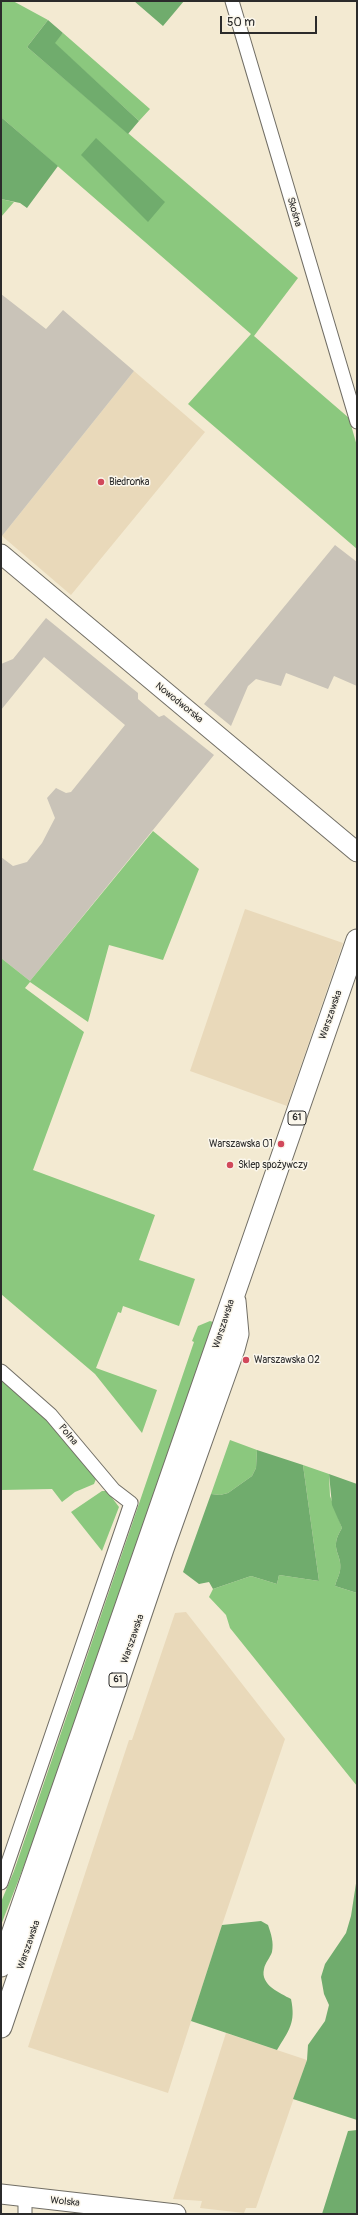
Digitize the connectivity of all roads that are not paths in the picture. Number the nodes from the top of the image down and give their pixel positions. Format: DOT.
graph roads {
  1 [pos="232,1"];
  2 [pos="357,422"];
  3 [pos="1,554"];
  4 [pos="357,852"];
  5 [pos="357,940"];
  6 [pos="234,1294"];
  7 [pos="1,1371"];
  8 [pos="1,1883"];
  9 [pos="1,1966"];
  10 [pos="1,2027"];
  11 [pos="1,2194"];
  12 [pos="25,2206"];
  13 [pos="176,2214"];
  1 -- 2 [label="street, Skośna"];
  3 -- 4 [label="main road, Nowodworska"];
  5 -- 6 [label="main road, Warszawska / 61"];
  6 -- 9 [label="main road, Warszawska / 61"];
  6 -- 10 [label="main road, Warszawska / 61"];
  7 -- 8 [label="street, Polna"];
  11 -- 12 [label="main road, Wolska"];
  12 -- 13 [label="main road, Wolska"];
}
